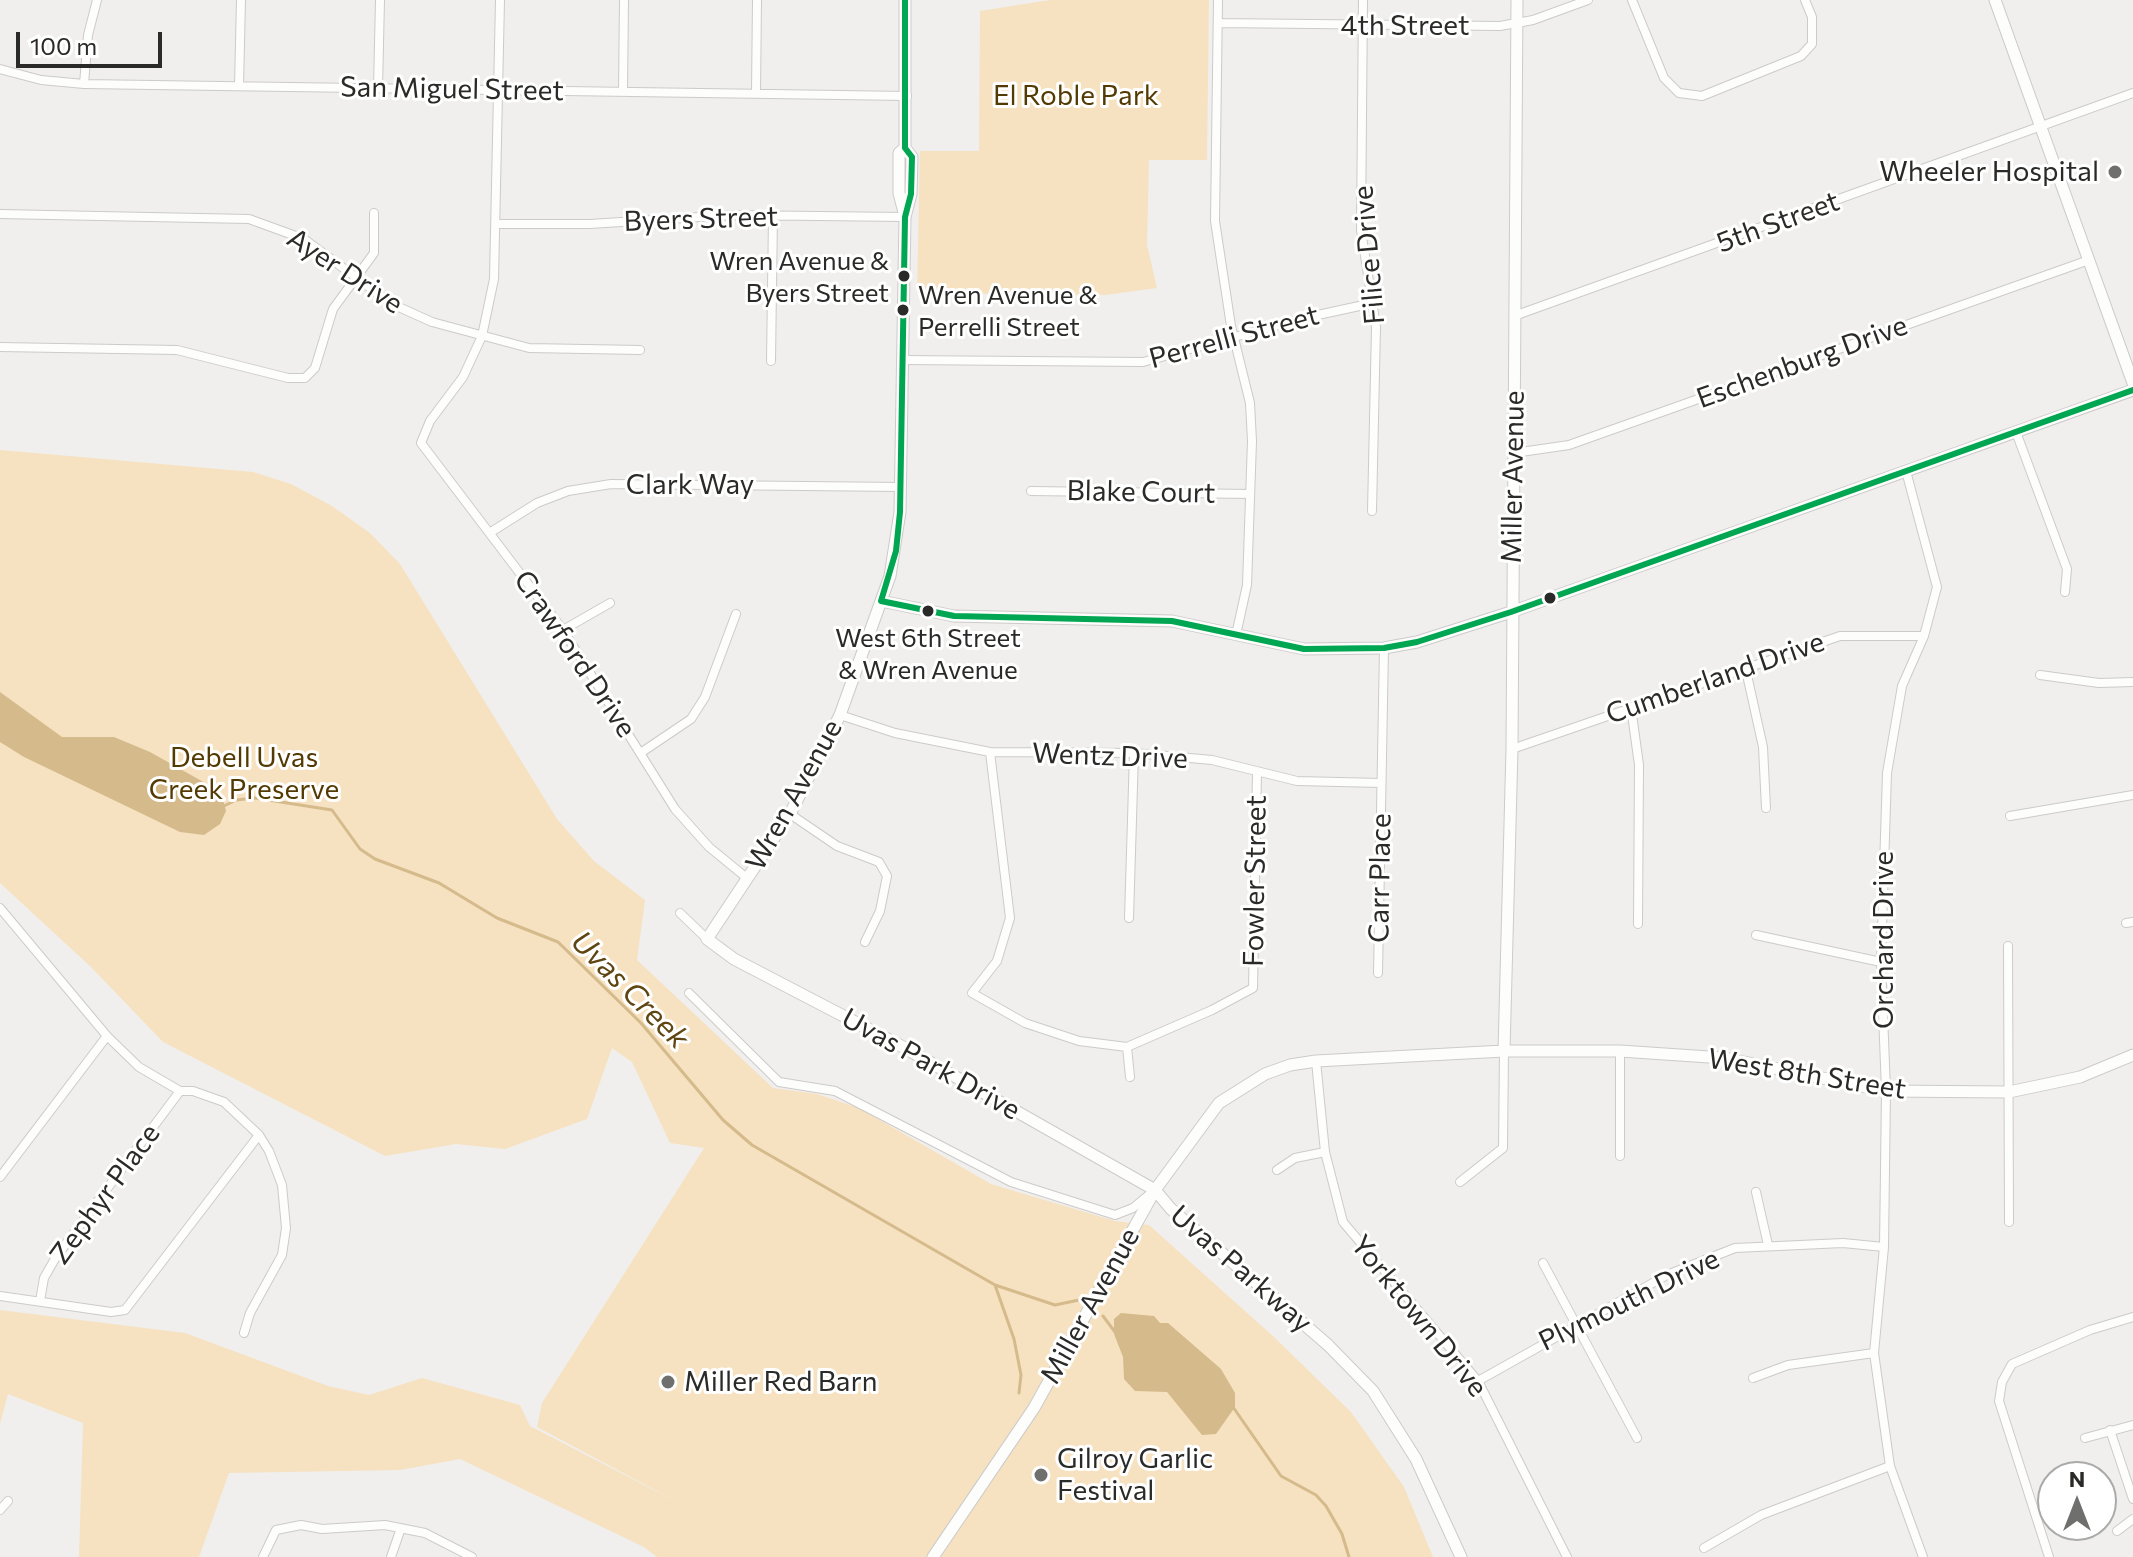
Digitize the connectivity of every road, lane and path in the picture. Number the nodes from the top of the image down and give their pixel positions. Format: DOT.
graph roads {
  1 [pos="97,0"];
  2 [pos="241,0"];
  3 [pos="380,0"];
  4 [pos="500,0"];
  5 [pos="624,0"];
  6 [pos="757,0"];
  7 [pos="905,0"];
  8 [pos="1218,0"];
  9 [pos="1363,0"];
  10 [pos="1517,0"];
  11 [pos="1588,0"];
  12 [pos="1632,0"];
  13 [pos="1805,0"];
  14 [pos="1995,0"];
  15 [pos="1218,23"];
  16 [pos="1517,24"];
  17 [pos="1362,26"];
  18 [pos="0,69"];
  19 [pos="84,84"];
  20 [pos="239,86"];
  21 [pos="378,88"];
  22 [pos="499,90"];
  23 [pos="623,92"];
  24 [pos="756,93"];
  25 [pos="2133,93"];
  26 [pos="907,96"];
  27 [pos="2041,128"];
  28 [pos="374,213"];
  29 [pos="0,214"];
  30 [pos="773,216"];
  31 [pos="905,217"];
  32 [pos="497,224"];
  33 [pos="2089,260"];
  34 [pos="356,278"];
  35 [pos="1373,303"];
  36 [pos="1514,316"];
  37 [pos="482,336"];
  38 [pos="1234,337"];
  39 [pos="0,347"];
  40 [pos="640,350"];
  41 [pos="903,360"];
  42 [pos="771,361"];
  43 [pos="2133,383"];
  44 [pos="2133,390"];
  45 [pos="2016,432"];
  46 [pos="1514,453"];
  47 [pos="1906,471"];
  48 [pos="901,487"];
  49 [pos="1031,491"];
  50 [pos="1250,494"];
  51 [pos="1372,511"];
  52 [pos="491,532"];
  53 [pos="2065,592"];
  54 [pos="881,601"];
  55 [pos="610,603"];
  56 [pos="1511,612"];
  57 [pos="736,614"];
  58 [pos="563,630"];
  59 [pos="1236,635"];
  60 [pos="1924,636"];
  61 [pos="1384,648"];
  62 [pos="1745,666"];
  63 [pos="2040,675"];
  64 [pos="2133,682"];
  65 [pos="1631,707"];
  66 [pos="840,715"];
  67 [pos="1512,749"];
  68 [pos="642,752"];
  69 [pos="990,752"];
  70 [pos="1134,753"];
  71 [pos="1257,773"];
  72 [pos="1381,783"];
  73 [pos="2133,795"];
  74 [pos="1766,808"];
  75 [pos="790,814"];
  76 [pos="2010,816"];
  77 [pos="748,879"];
  78 [pos="0,908"];
  79 [pos="680,913"];
  80 [pos="1129,918"];
  81 [pos="1638,924"];
  82 [pos="1756,935"];
  83 [pos="707,939"];
  84 [pos="865,942"];
  85 [pos="2008,946"];
  86 [pos="1881,962"];
  87 [pos="1378,973"];
  88 [pos="689,993"];
  89 [pos="107,1036"];
  90 [pos="1127,1047"];
  91 [pos="1504,1051"];
  92 [pos="1620,1051"];
  93 [pos="2133,1055"];
  94 [pos="1316,1061"];
  95 [pos="1130,1077"];
  96 [pos="180,1091"];
  97 [pos="1886,1091"];
  98 [pos="2009,1092"];
  99 [pos="259,1135"];
  100 [pos="1325,1152"];
  101 [pos="1620,1156"];
  102 [pos="1277,1170"];
  103 [pos="0,1177"];
  104 [pos="1460,1182"];
  105 [pos="1155,1190"];
  106 [pos="1756,1192"];
  107 [pos="2009,1222"];
  108 [pos="1768,1245"];
  109 [pos="1884,1247"];
  110 [pos="1543,1263"];
  111 [pos="0,1296"];
  112 [pos="40,1301"];
  113 [pos="2133,1317"];
  114 [pos="1576,1323"];
  115 [pos="244,1333"];
  116 [pos="1874,1353"];
  117 [pos="1753,1378"];
  118 [pos="1478,1381"];
  119 [pos="2133,1425"];
  120 [pos="2110,1430"];
  121 [pos="1637,1438"];
  122 [pos="2085,1438"];
  123 [pos="1890,1466"];
  124 [pos="2133,1499"];
  125 [pos="8,1501"];
  126 [pos="0,1510"];
  127 [pos="2133,1519"];
  128 [pos="401,1528"];
  129 [pos="2117,1531"];
  130 [pos="1704,1548"];
  131 [pos="263,1557"];
  132 [pos="391,1557"];
  133 [pos="472,1557"];
  134 [pos="933,1557"];
  135 [pos="1461,1557"];
  136 [pos="1567,1557"];
  137 [pos="1923,1557"];
  138 [pos="2049,1557"];
  1 -- 19 [label="street"];
  2 -- 20 [label="street"];
  3 -- 21 [label="street"];
  4 -- 22 [label="street"];
  5 -- 23 [label="street"];
  6 -- 24 [label="street"];
  7 -- 26 [label="street, Wren Avenue"];
  8 -- 15 [label="street"];
  9 -- 17 [label="street, Filice Drive"];
  10 -- 16 [label="street, Miller Avenue"];
  11 -- 16 [label="street, 4th Street"];
  12 -- 13 [label="street"];
  14 -- 27 [label="street"];
  15 -- 17 [label="street, 4th Street"];
  15 -- 38 [label="street"];
  16 -- 17 [label="street, 4th Street"];
  16 -- 36 [label="street, Miller Avenue"];
  17 -- 35 [label="street, Filice Drive"];
  18 -- 19 [label="street, San Miguel Street"];
  19 -- 20 [label="street, San Miguel Street"];
  20 -- 21 [label="street, San Miguel Street"];
  21 -- 22 [label="street, San Miguel Street"];
  22 -- 23 [label="street, San Miguel Street"];
  22 -- 32 [label="street"];
  23 -- 24 [label="street, San Miguel Street"];
  24 -- 26 [label="street, San Miguel Street"];
  25 -- 27 [label="street, 5th Street"];
  26 -- 31 [label="street, Wren Avenue"];
  27 -- 33 [label="street"];
  27 -- 36 [label="street, 5th Street"];
  28 -- 34 [label="street"];
  29 -- 34 [label="street, Ayer Drive"];
  30 -- 31 [label="street, Byers Street"];
  30 -- 32 [label="street, Byers Street"];
  30 -- 42 [label="street"];
  31 -- 41 [label="street, Wren Avenue"];
  32 -- 37 [label="street"];
  33 -- 43 [label="street"];
  33 -- 46 [label="street, Eschenburg Drive"];
  34 -- 37 [label="street, Ayer Drive"];
  34 -- 39 [label="street"];
  35 -- 38 [label="street, Perrelli Street"];
  35 -- 51 [label="street, Filice Drive"];
  36 -- 46 [label="street, Miller Avenue"];
  37 -- 40 [label="street, Ayer Drive"];
  37 -- 52 [label="street, Crawford Drive"];
  38 -- 41 [label="street, Perrelli Street"];
  38 -- 50 [label="street"];
  41 -- 48 [label="street, Wren Avenue"];
  44 -- 45 [label="street"];
  45 -- 47 [label="street"];
  45 -- 53 [label="street"];
  46 -- 56 [label="street, Miller Avenue"];
  47 -- 56 [label="street"];
  47 -- 60 [label="street, Orchard Drive"];
  48 -- 52 [label="street, Clark Way"];
  48 -- 54 [label="street, Wren Avenue"];
  49 -- 50 [label="street, Blake Court"];
  50 -- 59 [label="street"];
  52 -- 58 [label="street, Crawford Drive"];
  54 -- 59 [label="street"];
  54 -- 66 [label="street, Wren Avenue"];
  55 -- 58 [label="street"];
  56 -- 61 [label="street"];
  56 -- 67 [label="street, Miller Avenue"];
  57 -- 68 [label="street"];
  58 -- 68 [label="street, Crawford Drive"];
  59 -- 61 [label="street"];
  60 -- 62 [label="street, Cumberland Drive"];
  60 -- 86 [label="street, Orchard Drive"];
  61 -- 72 [label="street, Carr Place"];
  62 -- 65 [label="street, Cumberland Drive"];
  62 -- 74 [label="street"];
  63 -- 64 [label="street"];
  65 -- 67 [label="street, Cumberland Drive"];
  65 -- 81 [label="street"];
  66 -- 69 [label="street, Wentz Drive"];
  66 -- 75 [label="street, Wren Avenue"];
  67 -- 91 [label="street, Miller Avenue"];
  68 -- 77 [label="street, Crawford Drive"];
  69 -- 70 [label="street, Wentz Drive"];
  69 -- 90 [label="street"];
  70 -- 71 [label="street, Wentz Drive"];
  70 -- 80 [label="street"];
  71 -- 72 [label="street, Wentz Drive"];
  71 -- 90 [label="street, Fowler Street"];
  72 -- 87 [label="street, Carr Place"];
  73 -- 76 [label="street"];
  75 -- 77 [label="street, Wren Avenue"];
  75 -- 84 [label="street"];
  77 -- 83 [label="street, Wren Avenue"];
  78 -- 89 [label="street"];
  79 -- 83 [label="street"];
  82 -- 86 [label="street"];
  83 -- 105 [label="street, Uvas Park Drive"];
  85 -- 98 [label="street"];
  86 -- 97 [label="street, Orchard Drive"];
  88 -- 105 [label="street, Uvas Parkway"];
  89 -- 96 [label="street"];
  89 -- 103 [label="street"];
  90 -- 95 [label="street"];
  91 -- 92 [label="street, Miller Avenue"];
  91 -- 94 [label="street, Miller Avenue"];
  91 -- 104 [label="street"];
  92 -- 97 [label="street, West 8th Street"];
  92 -- 101 [label="street"];
  93 -- 98 [label="street, West 8th Street"];
  94 -- 100 [label="street, Yorktown Drive"];
  94 -- 105 [label="street, Miller Avenue"];
  96 -- 99 [label="street"];
  96 -- 112 [label="street, Zephyr Place"];
  97 -- 98 [label="street, West 8th Street"];
  97 -- 109 [label="street, Orchard Drive"];
  98 -- 107 [label="street"];
  99 -- 112 [label="street"];
  99 -- 115 [label="street"];
  100 -- 102 [label="street"];
  100 -- 118 [label="street, Yorktown Drive"];
  105 -- 134 [label="street, Miller Avenue"];
  105 -- 135 [label="street, Uvas Parkway"];
  106 -- 108 [label="street"];
  108 -- 109 [label="street, Plymouth Drive"];
  108 -- 114 [label="street, Plymouth Drive"];
  109 -- 116 [label="street, Orchard Drive"];
  110 -- 114 [label="street"];
  111 -- 112 [label="street"];
  113 -- 138 [label="street"];
  114 -- 118 [label="street, Plymouth Drive"];
  114 -- 121 [label="street"];
  116 -- 117 [label="street"];
  116 -- 123 [label="street, Orchard Drive"];
  118 -- 136 [label="street, Yorktown Drive"];
  119 -- 120 [label="street"];
  120 -- 122 [label="street"];
  120 -- 124 [label="street"];
  123 -- 130 [label="street"];
  123 -- 137 [label="street, Orchard Drive"];
  125 -- 126 [label="street"];
  127 -- 129 [label="street"];
  128 -- 131 [label="street"];
  128 -- 132 [label="street"];
  128 -- 133 [label="street"];
}
